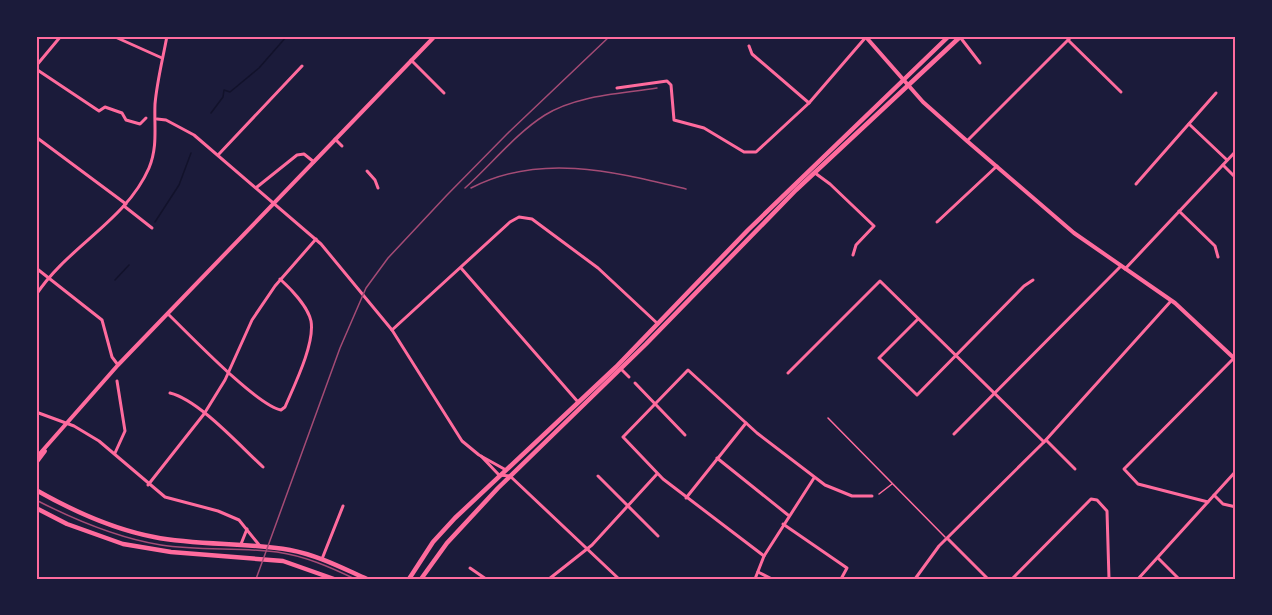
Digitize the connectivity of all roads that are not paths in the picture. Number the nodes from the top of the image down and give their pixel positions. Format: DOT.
graph roads {
  1 [pos="62,36"];
  2 [pos="113,36"];
  3 [pos="167,36"];
  4 [pos="435,36"];
  5 [pos="866,36"];
  6 [pos="949,36"];
  7 [pos="1072,36"];
  8 [pos="960,37"];
  9 [pos="1068,40"];
  10 [pos="748,46"];
  11 [pos="162,58"];
  12 [pos="411,60"];
  13 [pos="980,63"];
  14 [pos="302,66"];
  15 [pos="36,67"];
  16 [pos="903,80"];
  17 [pos="908,86"];
  18 [pos="617,88"];
  19 [pos="1120,92"];
  20 [pos="444,93"];
  21 [pos="1216,93"];
  22 [pos="809,103"];
  23 [pos="146,118"];
  24 [pos="157,119"];
  25 [pos="1189,124"];
  26 [pos="36,137"];
  27 [pos="335,139"];
  28 [pos="967,141"];
  29 [pos="342,146"];
  30 [pos="1236,151"];
  31 [pos="219,154"];
  32 [pos="1227,160"];
  33 [pos="314,162"];
  34 [pos="1223,165"];
  35 [pos="997,166"];
  36 [pos="367,171"];
  37 [pos="815,173"];
  38 [pos="1236,178"];
  39 [pos="1136,184"];
  40 [pos="256,187"];
  41 [pos="378,188"];
  42 [pos="275,204"];
  43 [pos="125,205"];
  44 [pos="1179,211"];
  45 [pos="937,222"];
  46 [pos="152,228"];
  47 [pos="316,239"];
  48 [pos="853,255"];
  49 [pos="1218,257"];
  50 [pos="1123,267"];
  51 [pos="36,268"];
  52 [pos="461,268"];
  53 [pos="48,278"];
  54 [pos="280,279"];
  55 [pos="1033,280"];
  56 [pos="36,295"];
  57 [pos="1171,301"];
  58 [pos="168,314"];
  59 [pos="918,319"];
  60 [pos="658,324"];
  61 [pos="392,330"];
  62 [pos="956,356"];
  63 [pos="1235,358"];
  64 [pos="118,365"];
  65 [pos="621,369"];
  66 [pos="228,372"];
  67 [pos="788,373"];
  68 [pos="629,377"];
  69 [pos="117,381"];
  70 [pos="635,383"];
  71 [pos="170,393"];
  72 [pos="994,394"];
  73 [pos="578,402"];
  74 [pos="655,402"];
  75 [pos="36,412"];
  76 [pos="204,414"];
  77 [pos="828,418"];
  78 [pos="66,423"];
  79 [pos="746,423"];
  80 [pos="954,434"];
  81 [pos="685,435"];
  82 [pos="1045,441"];
  83 [pos="50,442"];
  84 [pos="115,453"];
  85 [pos="479,455"];
  86 [pos="36,458"];
  87 [pos="717,458"];
  88 [pos="36,463"];
  89 [pos="263,467"];
  90 [pos="505,468"];
  91 [pos="1075,469"];
  92 [pos="1236,471"];
  93 [pos="657,474"];
  94 [pos="500,475"];
  95 [pos="510,476"];
  96 [pos="598,476"];
  97 [pos="814,477"];
  98 [pos="892,484"];
  99 [pos="148,485"];
  100 [pos="36,490"];
  101 [pos="879,494"];
  102 [pos="1214,495"];
  103 [pos="872,496"];
  104 [pos="686,498"];
  105 [pos="1208,502"];
  106 [pos="343,506"];
  107 [pos="628,506"];
  108 [pos="1236,507"];
  109 [pos="36,508"];
  110 [pos="788,515"];
  111 [pos="783,524"];
  112 [pos="247,529"];
  113 [pos="658,536"];
  114 [pos="948,539"];
  115 [pos="240,545"];
  116 [pos="261,547"];
  117 [pos="587,550"];
  118 [pos="764,556"];
  119 [pos="1158,558"];
  120 [pos="322,560"];
  121 [pos="470,568"];
  122 [pos="758,572"];
  123 [pos="325,577"];
  124 [pos="334,579"];
  125 [pos="367,579"];
  126 [pos="409,579"];
  127 [pos="421,579"];
  128 [pos="486,579"];
  129 [pos="549,579"];
  130 [pos="620,579"];
  131 [pos="755,579"];
  132 [pos="772,579"];
  133 [pos="841,579"];
  134 [pos="915,579"];
  135 [pos="988,579"];
  136 [pos="1012,579"];
  137 [pos="1109,579"];
  138 [pos="1138,579"];
  139 [pos="1179,579"];
  1 -- 15 [label="street"];
  2 -- 11 [label="street"];
  3 -- 11 [label="street"];
  4 -- 12 [label="main road"];
  5 -- 16 [label="main road"];
  5 -- 22 [label="street"];
  6 -- 16 [label="main road"];
  7 -- 9 [label="street"];
  8 -- 13 [label="street"];
  8 -- 17 [label="main road"];
  9 -- 19 [label="street"];
  9 -- 28 [label="street"];
  10 -- 22 [label="street"];
  11 -- 24 [label="street"];
  12 -- 20 [label="street"];
  12 -- 27 [label="main road"];
  14 -- 31 [label="street"];
  15 -- 23 [label="street"];
  16 -- 17 [label="main road"];
  16 -- 60 [label="main road"];
  17 -- 28 [label="main road"];
  17 -- 37 [label="main road"];
  18 -- 22 [label="street"];
  21 -- 25 [label="street"];
  24 -- 31 [label="street"];
  24 -- 43 [label="street"];
  25 -- 32 [label="street"];
  25 -- 39 [label="street"];
  26 -- 43 [label="street"];
  27 -- 29 [label="street"];
  27 -- 33 [label="main road"];
  28 -- 35 [label="main road"];
  30 -- 32 [label="street"];
  31 -- 40 [label="street"];
  32 -- 34 [label="street"];
  33 -- 40 [label="street"];
  33 -- 42 [label="main road"];
  34 -- 38 [label="street"];
  34 -- 44 [label="street"];
  35 -- 45 [label="street"];
  35 -- 50 [label="main road"];
  36 -- 41 [label="street"];
  37 -- 48 [label="street"];
  37 -- 65 [label="main road"];
  40 -- 42 [label="street"];
  42 -- 47 [label="street"];
  42 -- 58 [label="main road"];
  43 -- 46 [label="street"];
  43 -- 53 [label="street"];
  44 -- 49 [label="street"];
  44 -- 50 [label="street"];
  47 -- 54 [label="street"];
  47 -- 61 [label="street"];
  50 -- 57 [label="main road"];
  50 -- 72 [label="street"];
  51 -- 53 [label="street"];
  52 -- 60 [label="street"];
  52 -- 61 [label="street"];
  52 -- 73 [label="street"];
  53 -- 56 [label="street"];
  53 -- 64 [label="street"];
  54 -- 66 [label="street"];
  54 -- 66 [label="street"];
  55 -- 62 [label="street"];
  57 -- 63 [label="main road"];
  57 -- 82 [label="street"];
  58 -- 64 [label="main road"];
  58 -- 66 [label="street"];
  59 -- 62 [label="street"];
  59 -- 62 [label="street"];
  59 -- 67 [label="street"];
  60 -- 73 [label="main road"];
  61 -- 85 [label="street"];
  62 -- 72 [label="street"];
  63 -- 105 [label="street"];
  64 -- 78 [label="main road"];
  65 -- 68 [label="street"];
  65 -- 95 [label="main road"];
  66 -- 76 [label="street"];
  69 -- 84 [label="street"];
  70 -- 74 [label="street"];
  71 -- 76 [label="street"];
  72 -- 80 [label="street"];
  72 -- 82 [label="street"];
  73 -- 90 [label="main road"];
  74 -- 79 [label="street"];
  74 -- 81 [label="street"];
  74 -- 93 [label="street"];
  75 -- 78 [label="street"];
  76 -- 89 [label="street"];
  76 -- 99 [label="street"];
  77 -- 98 [label="lane"];
  78 -- 83 [label="main road"];
  78 -- 84 [label="street"];
  79 -- 87 [label="street"];
  79 -- 97 [label="street"];
  82 -- 91 [label="street"];
  82 -- 114 [label="street"];
  83 -- 86 [label="main road"];
  83 -- 88 [label="main road"];
  84 -- 99 [label="street"];
  85 -- 90 [label="street"];
  85 -- 94 [label="street"];
  87 -- 104 [label="street"];
  87 -- 110 [label="street"];
  90 -- 94 [label="main road"];
  90 -- 95 [label="street"];
  92 -- 102 [label="street"];
  93 -- 104 [label="street"];
  93 -- 107 [label="street"];
  94 -- 95 [label="street"];
  94 -- 126 [label="main road"];
  95 -- 117 [label="street"];
  95 -- 127 [label="main road"];
  96 -- 107 [label="street"];
  97 -- 103 [label="street"];
  97 -- 110 [label="street"];
  98 -- 101 [label="lane"];
  98 -- 114 [label="lane"];
  99 -- 112 [label="street"];
  100 -- 115 [label="main road"];
  102 -- 105 [label="street"];
  102 -- 108 [label="street"];
  104 -- 118 [label="street"];
  105 -- 119 [label="street"];
  106 -- 120 [label="street"];
  107 -- 113 [label="street"];
  107 -- 117 [label="street"];
  109 -- 123 [label="main road"];
  110 -- 111 [label="street"];
  111 -- 118 [label="street"];
  111 -- 133 [label="street"];
  112 -- 115 [label="street"];
  112 -- 116 [label="street"];
  114 -- 134 [label="street"];
  114 -- 135 [label="street"];
  115 -- 116 [label="main road"];
  116 -- 120 [label="main road"];
  117 -- 129 [label="street"];
  117 -- 130 [label="street"];
  118 -- 122 [label="street"];
  119 -- 138 [label="street"];
  119 -- 139 [label="street"];
  120 -- 125 [label="main road"];
  121 -- 128 [label="street"];
  122 -- 131 [label="street"];
  122 -- 132 [label="street"];
  123 -- 124 [label="main road"];
  136 -- 137 [label="street"];
}
